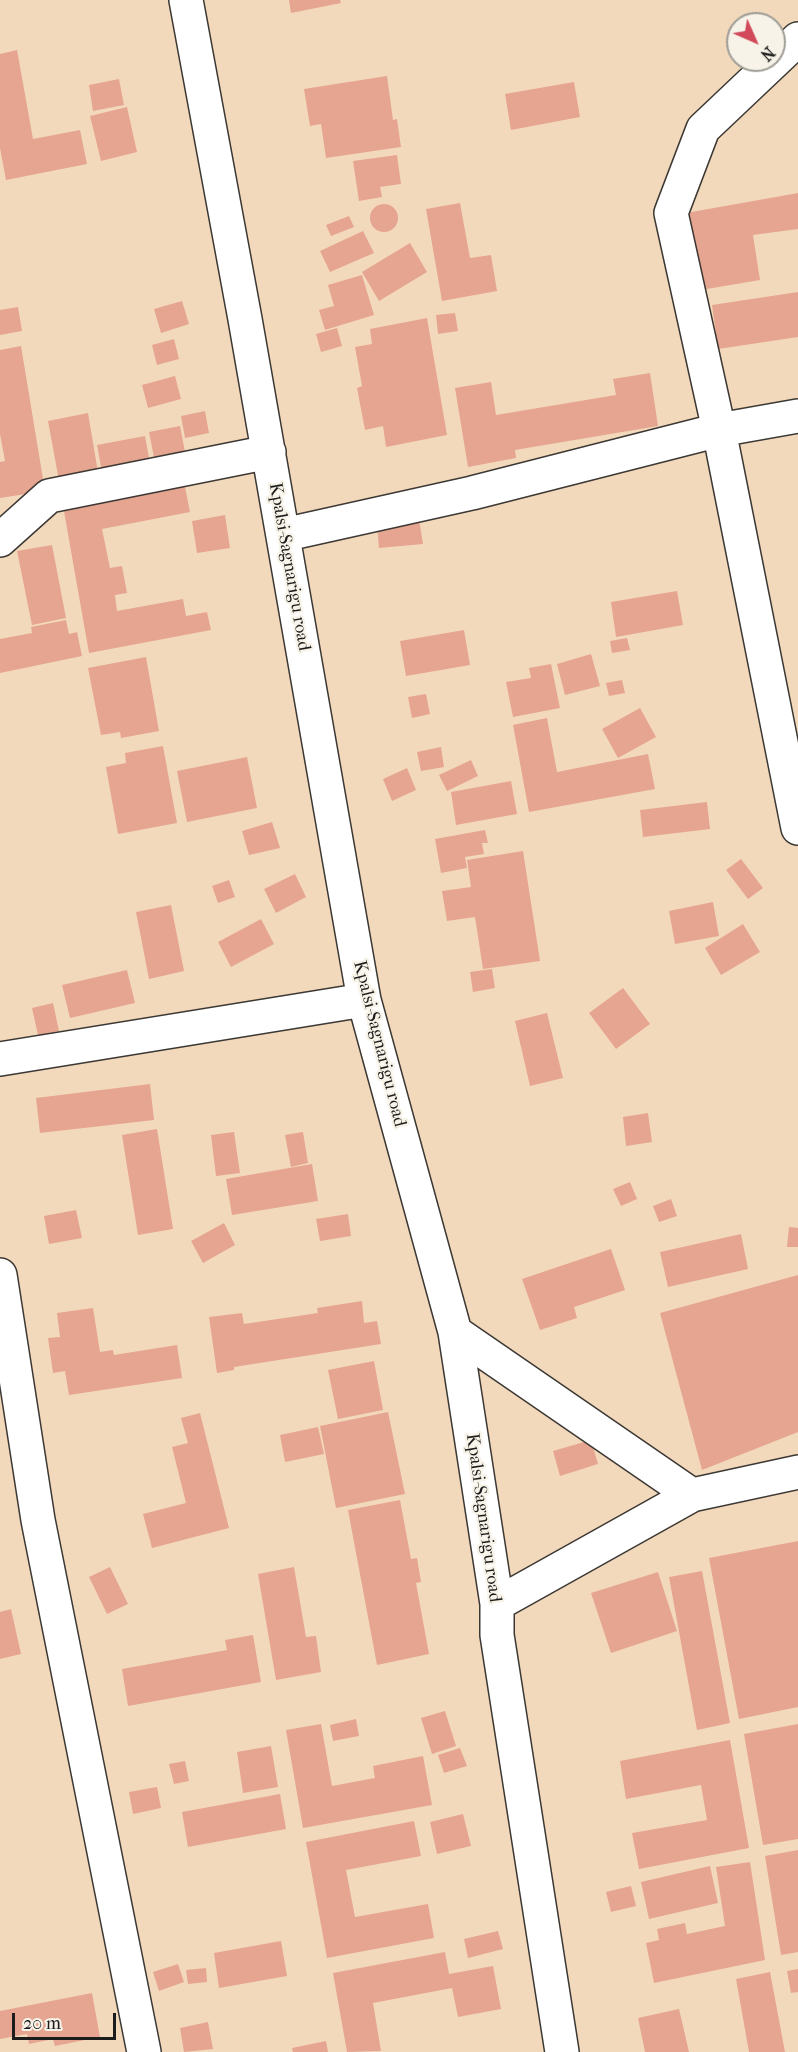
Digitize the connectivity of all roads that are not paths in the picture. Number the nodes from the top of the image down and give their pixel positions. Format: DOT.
graph roads {
  1 [pos="186,0"];
  2 [pos="798,39"];
  3 [pos="798,416"];
  4 [pos="719,430"];
  5 [pos="269,452"];
  6 [pos="283,535"];
  7 [pos="0,540"];
  8 [pos="798,828"];
  9 [pos="364,1000"];
  10 [pos="0,1059"];
  11 [pos="0,1275"];
  12 [pos="455,1332"];
  13 [pos="798,1472"];
  14 [pos="693,1495"];
  15 [pos="497,1604"];
  16 [pos="144,2052"];
  17 [pos="562,2052"];
  1 -- 5 [label="street, Kpalsi-Sagnarigu road"];
  2 -- 4 [label="street"];
  3 -- 4 [label="street"];
  4 -- 6 [label="street"];
  4 -- 8 [label="street"];
  5 -- 6 [label="street, Kpalsi-Sagnarigu road"];
  5 -- 7 [label="street"];
  6 -- 9 [label="street, Kpalsi-Sagnarigu road"];
  9 -- 10 [label="street"];
  9 -- 12 [label="street, Kpalsi-Sagnarigu road"];
  11 -- 16 [label="street"];
  12 -- 14 [label="street"];
  12 -- 15 [label="street, Kpalsi-Sagnarigu road"];
  13 -- 14 [label="street"];
  14 -- 15 [label="street"];
  15 -- 17 [label="street, Kpalsi-Sagnarigu road"];
}
